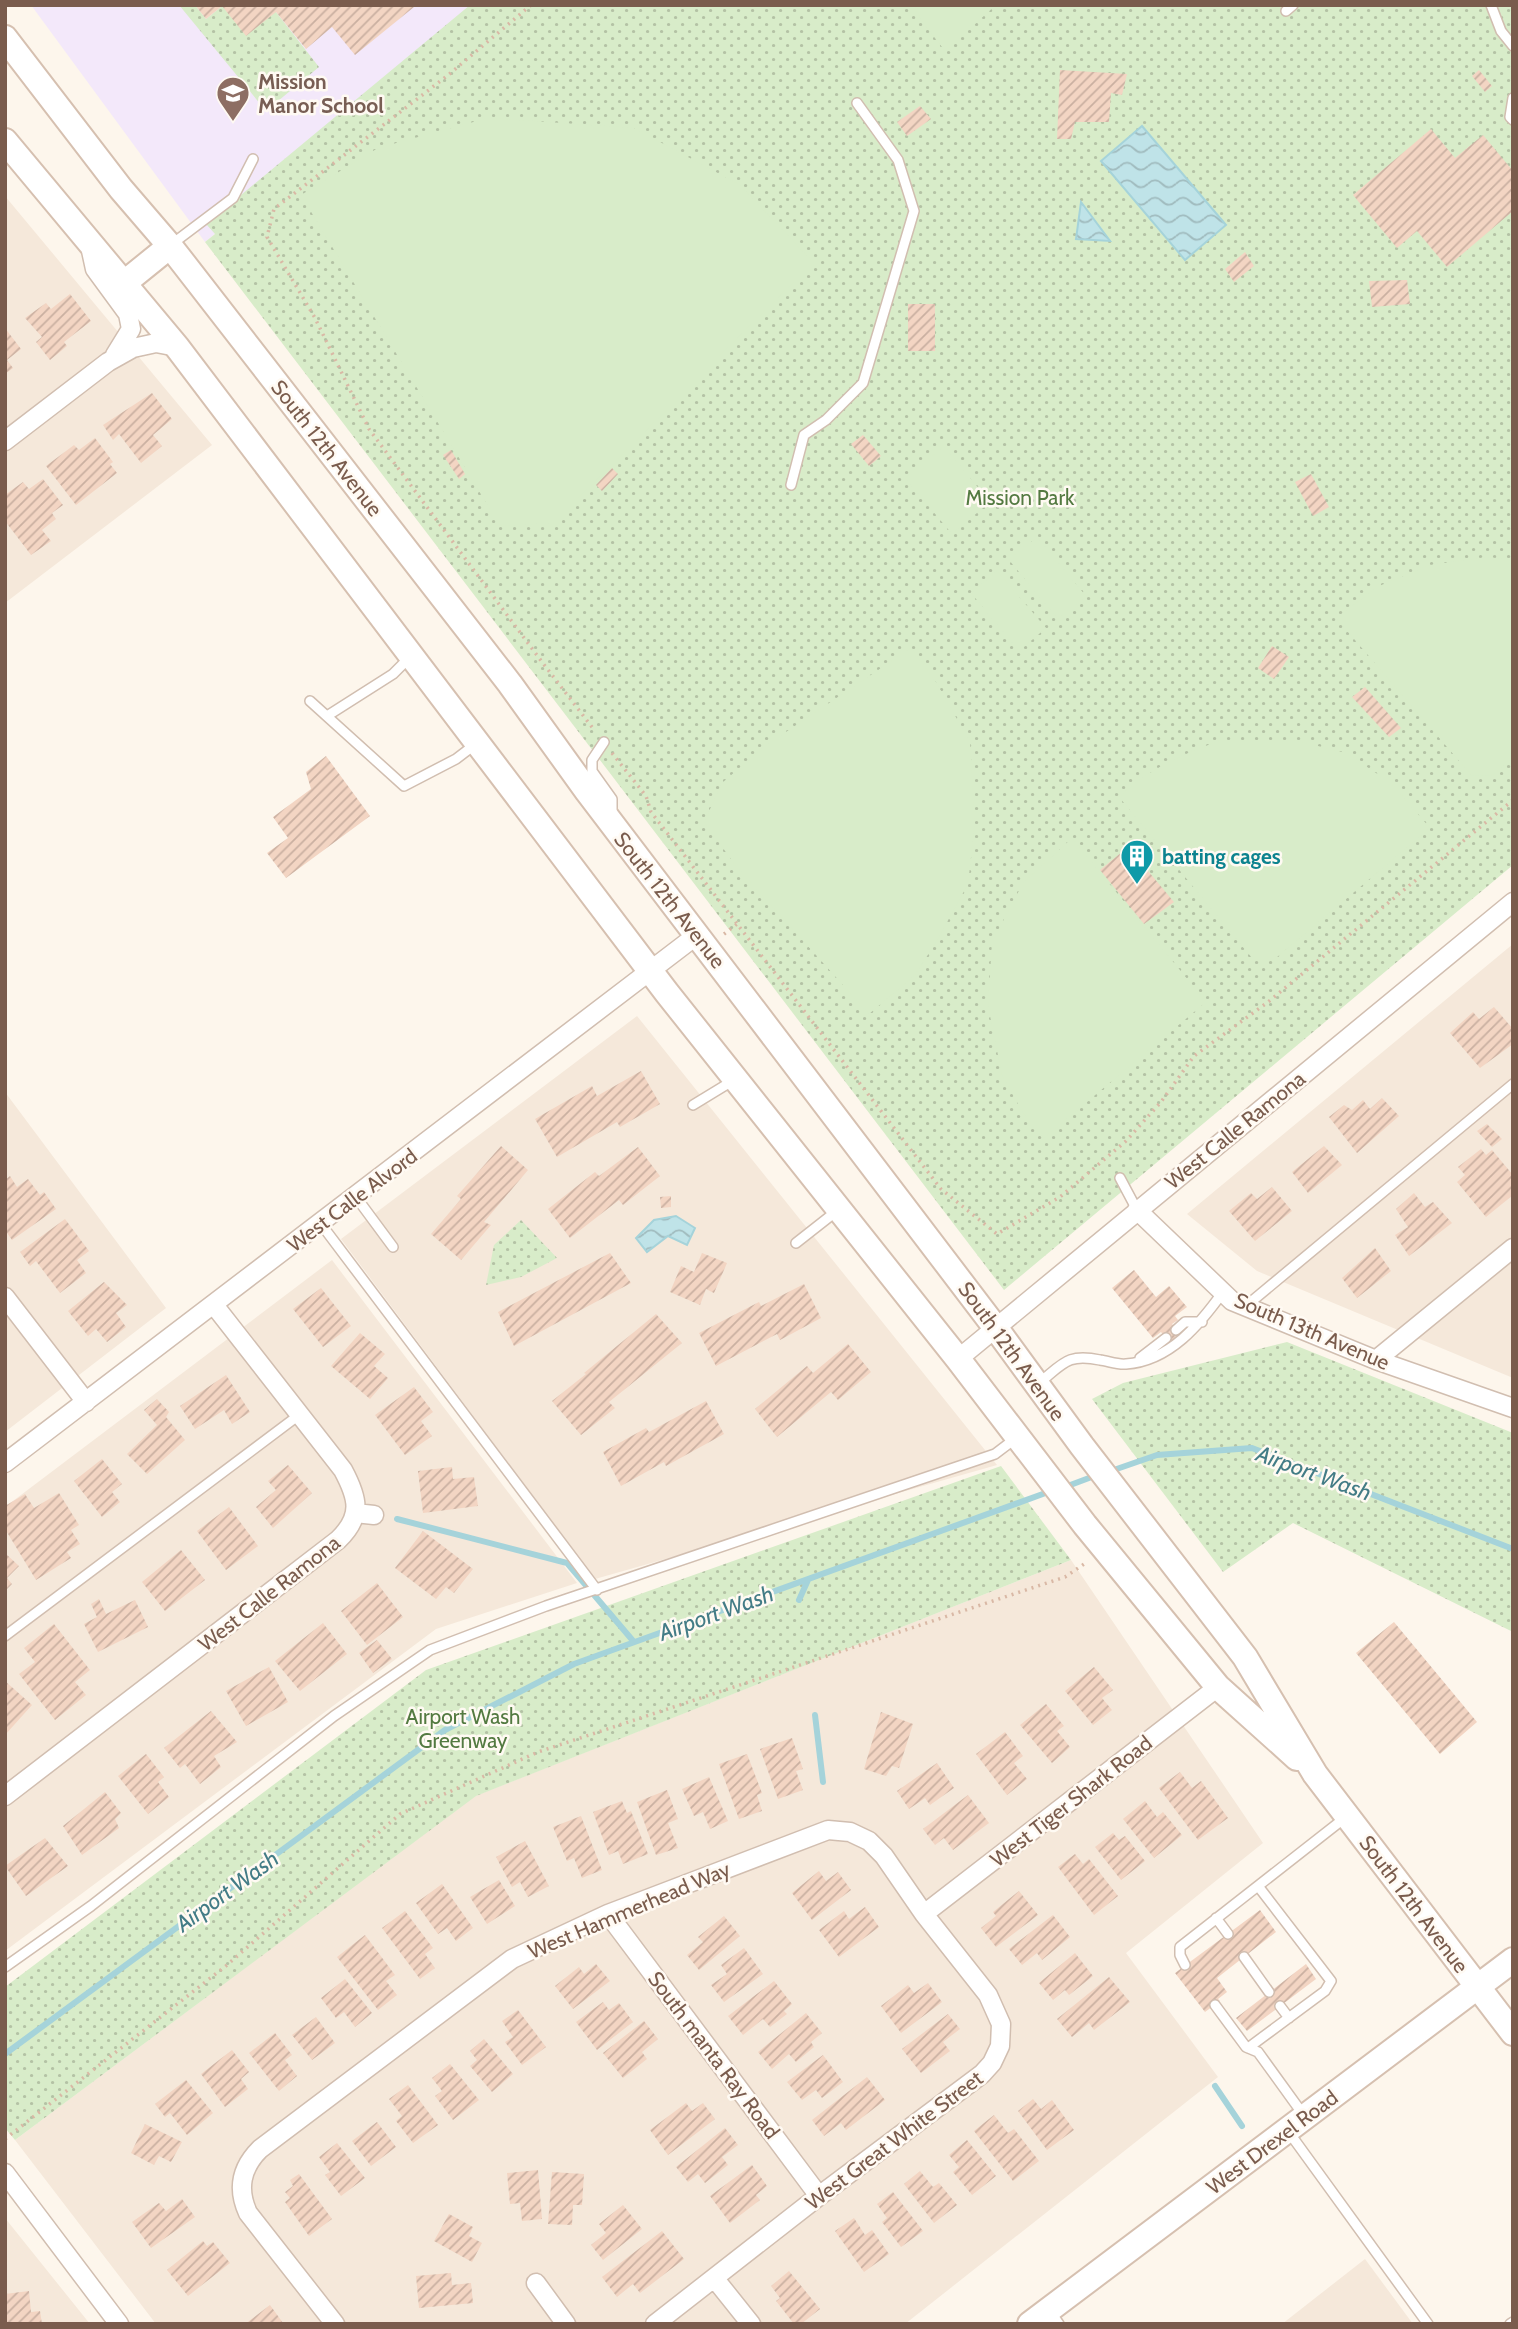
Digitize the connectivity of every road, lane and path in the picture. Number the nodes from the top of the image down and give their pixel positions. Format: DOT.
graph roads {
  1 [pos="531,5"];
  2 [pos="1491,5"];
  3 [pos="5,38"];
  4 [pos="1513,46"];
  5 [pos="1513,98"];
  6 [pos="857,103"];
  7 [pos="1513,120"];
  8 [pos="5,141"];
  9 [pos="253,159"];
  10 [pos="89,242"];
  11 [pos="170,246"];
  12 [pos="123,284"];
  13 [pos="177,347"];
  14 [pos="108,362"];
  15 [pos="5,441"];
  16 [pos="791,485"];
  17 [pos="412,655"];
  18 [pos="310,701"];
  19 [pos="327,716"];
  20 [pos="478,742"];
  21 [pos="604,742"];
  22 [pos="1513,800"];
  23 [pos="612,825"];
  24 [pos="1513,902"];
  25 [pos="697,935"];
  26 [pos="652,972"];
  27 [pos="736,1079"];
  28 [pos="1513,1084"];
  29 [pos="693,1105"];
  30 [pos="1120,1178"];
  31 [pos="356,1197"];
  32 [pos="840,1209"];
  33 [pos="1137,1210"];
  34 [pos="321,1224"];
  35 [pos="796,1243"];
  36 [pos="393,1247"];
  37 [pos="1513,1248"];
  38 [pos="1223,1292"];
  39 [pos="5,1297"];
  40 [pos="214,1305"];
  41 [pos="1246,1306"];
  42 [pos="1202,1322"];
  43 [pos="995,1327"];
  44 [pos="1176,1329"];
  45 [pos="1166,1338"];
  46 [pos="958,1359"];
  47 [pos="1376,1360"];
  48 [pos="1136,1362"];
  49 [pos="1037,1385"];
  50 [pos="86,1402"];
  51 [pos="1513,1408"];
  52 [pos="299,1415"];
  53 [pos="1017,1437"];
  54 [pos="5,1463"];
  55 [pos="355,1513"];
  56 [pos="374,1515"];
  57 [pos="1089,1561"];
  58 [pos="597,1590"];
  59 [pos="5,1636"];
  60 [pos="1218,1687"];
  61 [pos="1315,1774"];
  62 [pos="5,1796"];
  63 [pos="1347,1816"];
  64 [pos="1258,1886"];
  65 [pos="608,1914"];
  66 [pos="925,1914"];
  67 [pos="1216,1918"];
  68 [pos="1228,1934"];
  69 [pos="1244,1957"];
  70 [pos="1513,1960"];
  71 [pos="1185,1965"];
  72 [pos="5,1967"];
  73 [pos="1478,1987"];
  74 [pos="1269,1992"];
  75 [pos="1214,2005"];
  76 [pos="1280,2006"];
  77 [pos="1289,2018"];
  78 [pos="1513,2033"];
  79 [pos="1248,2048"];
  80 [pos="1296,2124"];
  81 [pos="5,2139"];
  82 [pos="5,2173"];
  83 [pos="819,2196"];
  84 [pos="715,2279"];
  85 [pos="536,2283"];
  86 [pos="1046,2319"];
  87 [pos="119,2324"];
  88 [pos="335,2324"];
  89 [pos="566,2324"];
  90 [pos="655,2324"];
  91 [pos="751,2324"];
  92 [pos="1428,2324"];
  1 -- 21 [label="path"];
  2 -- 4 [label="lane"];
  3 -- 11 [label="main road, South 12th Avenue"];
  5 -- 7 [label="lane"];
  6 -- 16 [label="lane"];
  8 -- 10 [label="main road, South 12th Avenue"];
  9 -- 11 [label="lane"];
  10 -- 12 [label="main road, South 12th Avenue"];
  10 -- 14 [label="street"];
  11 -- 12 [label="main road"];
  11 -- 23 [label="main road, South 12th Avenue"];
  12 -- 13 [label="main road, South 12th Avenue"];
  13 -- 14 [label="street"];
  13 -- 17 [label="main road, South 12th Avenue"];
  14 -- 15 [label="street"];
  17 -- 19 [label="lane"];
  17 -- 20 [label="main road, South 12th Avenue"];
  18 -- 19 [label="lane"];
  19 -- 20 [label="lane"];
  20 -- 26 [label="main road, South 12th Avenue"];
  21 -- 22 [label="path"];
  21 -- 23 [label="lane"];
  23 -- 25 [label="main road, South 12th Avenue"];
  24 -- 33 [label="street, West Calle Ramona"];
  25 -- 26 [label="street, West Calle Alvord"];
  25 -- 43 [label="main road, South 12th Avenue"];
  26 -- 27 [label="main road, South 12th Avenue"];
  26 -- 31 [label="street, West Calle Alvord"];
  27 -- 29 [label="lane"];
  27 -- 32 [label="main road, South 12th Avenue"];
  28 -- 41 [label="lane"];
  30 -- 33 [label="lane"];
  31 -- 34 [label="street, West Calle Alvord"];
  31 -- 36 [label="lane"];
  32 -- 35 [label="lane"];
  32 -- 46 [label="main road, South 12th Avenue"];
  33 -- 38 [label="street, South 13th Avenue"];
  33 -- 43 [label="street, West Calle Ramona"];
  34 -- 40 [label="street, West Calle Alvord"];
  34 -- 58 [label="lane"];
  37 -- 47 [label="street"];
  38 -- 41 [label="street, South 13th Avenue"];
  38 -- 42 [label="lane"];
  39 -- 50 [label="street"];
  40 -- 50 [label="street, West Calle Alvord"];
  40 -- 52 [label="street, West Calle Ramona"];
  41 -- 47 [label="street, South 13th Avenue"];
  42 -- 44 [label="lane"];
  42 -- 48 [label="lane"];
  43 -- 46 [label="street, West Calle Ramona"];
  43 -- 49 [label="main road, South 12th Avenue"];
  45 -- 48 [label="lane"];
  46 -- 53 [label="main road, South 12th Avenue"];
  47 -- 51 [label="street, South 13th Avenue"];
  48 -- 49 [label="lane"];
  49 -- 61 [label="main road, South 12th Avenue"];
  50 -- 54 [label="street, West Calle Alvord"];
  52 -- 55 [label="street, West Calle Ramona"];
  52 -- 59 [label="lane"];
  53 -- 58 [label="lane"];
  53 -- 60 [label="main road, South 12th Avenue"];
  55 -- 56 [label="street"];
  55 -- 62 [label="street, West Calle Ramona"];
  57 -- 81 [label="path"];
  58 -- 72 [label="lane"];
  60 -- 61 [label="main road, South 12th Avenue"];
  60 -- 66 [label="street, West Tiger Shark Road"];
  61 -- 63 [label="main road, South 12th Avenue"];
  63 -- 64 [label="lane"];
  63 -- 73 [label="main road, South 12th Avenue"];
  64 -- 67 [label="lane"];
  64 -- 77 [label="lane"];
  65 -- 66 [label="street, West Hammerhead Way"];
  65 -- 83 [label="street, South manta Ray Road"];
  65 -- 88 [label="street, West Hammerhead Way"];
  66 -- 83 [label="street, West Great White Street"];
  67 -- 68 [label="lane"];
  67 -- 71 [label="lane"];
  69 -- 74 [label="lane"];
  70 -- 73 [label="main road, West Drexel Road"];
  73 -- 78 [label="main road, South 12th Avenue"];
  73 -- 80 [label="main road, West Drexel Road"];
  75 -- 79 [label="lane"];
  76 -- 77 [label="lane"];
  77 -- 79 [label="lane"];
  79 -- 80 [label="lane"];
  80 -- 86 [label="main road, West Drexel Road"];
  80 -- 92 [label="lane"];
  82 -- 87 [label="street"];
  83 -- 84 [label="street, West Great White Street"];
  84 -- 90 [label="street, West Great White Street"];
  84 -- 91 [label="street"];
  85 -- 89 [label="street"];
}
